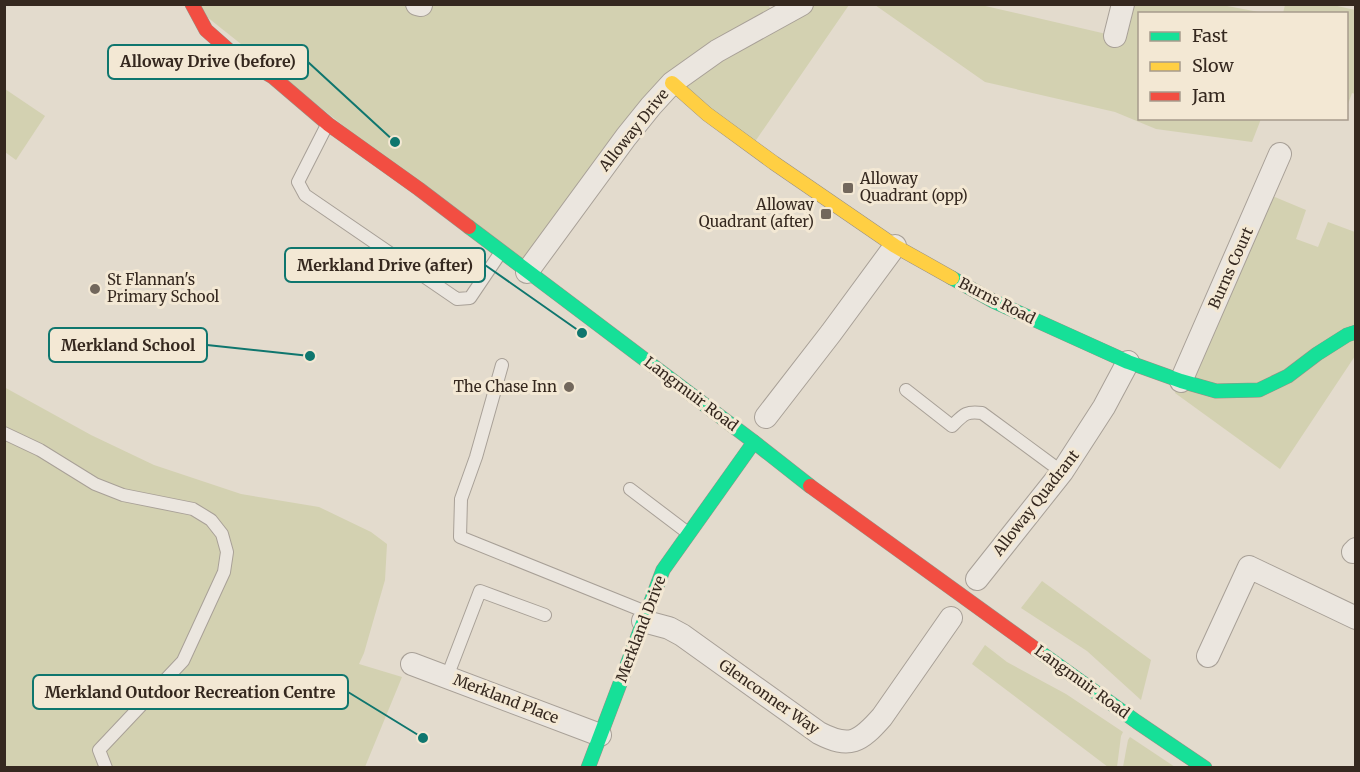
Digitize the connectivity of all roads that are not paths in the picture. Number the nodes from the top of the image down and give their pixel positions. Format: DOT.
graph roads {
  1 [pos="192,4"];
  2 [pos="802,4"];
  3 [pos="1123,4"];
  4 [pos="772,12"];
  5 [pos="1115,36"];
  6 [pos="672,83"];
  7 [pos="328,124"];
  8 [pos="1280,154"];
  9 [pos="895,246"];
  10 [pos="501,252"];
  11 [pos="527,272"];
  12 [pos="1356,332"];
  13 [pos="1128,362"];
  14 [pos="502,365"];
  15 [pos="1181,381"];
  16 [pos="906,390"];
  17 [pos="766,417"];
  18 [pos="4,433"];
  19 [pos="754,441"];
  20 [pos="1062,472"];
  21 [pos="630,489"];
  22 [pos="688,532"];
  23 [pos="977,579"];
  24 [pos="545,615"];
  25 [pos="645,616"];
  26 [pos="951,618"];
  27 [pos="1356,618"];
  28 [pos="1208,656"];
  29 [pos="412,664"];
  30 [pos="447,677"];
  31 [pos="600,735"];
  32 [pos="589,767"];
  33 [pos="106,768"];
  34 [pos="1205,768"];
  1 -- 7 [label="street, Langmuir Road"];
  2 -- 4 [label="street, Alloway Drive"];
  3 -- 5 [label="street"];
  4 -- 6 [label="street, Alloway Drive"];
  6 -- 9 [label="street, Burns Road"];
  6 -- 11 [label="street, Alloway Drive"];
  7 -- 10 [label="street, Langmuir Road"];
  7 -- 10 [label="lane"];
  8 -- 15 [label="street, Burns Court"];
  9 -- 13 [label="street, Burns Road"];
  9 -- 17 [label="street"];
  10 -- 11 [label="street, Langmuir Road"];
  11 -- 19 [label="street, Langmuir Road"];
  12 -- 15 [label="street, Burns Road"];
  13 -- 15 [label="street, Burns Road"];
  13 -- 20 [label="street, Alloway Quadrant"];
  14 -- 25 [label="lane"];
  16 -- 20 [label="lane"];
  18 -- 33 [label="lane"];
  19 -- 22 [label="street, Merkland Drive"];
  19 -- 34 [label="street, Langmuir Road"];
  20 -- 23 [label="street, Alloway Quadrant"];
  21 -- 22 [label="lane"];
  22 -- 25 [label="street, Merkland Drive"];
  24 -- 30 [label="lane"];
  25 -- 26 [label="street, Glenconner Way"];
  25 -- 31 [label="street, Merkland Drive"];
  27 -- 28 [label="street"];
  29 -- 30 [label="street, Merkland Place"];
  30 -- 31 [label="street, Merkland Place"];
  31 -- 32 [label="street, Merkland Drive"];
}
